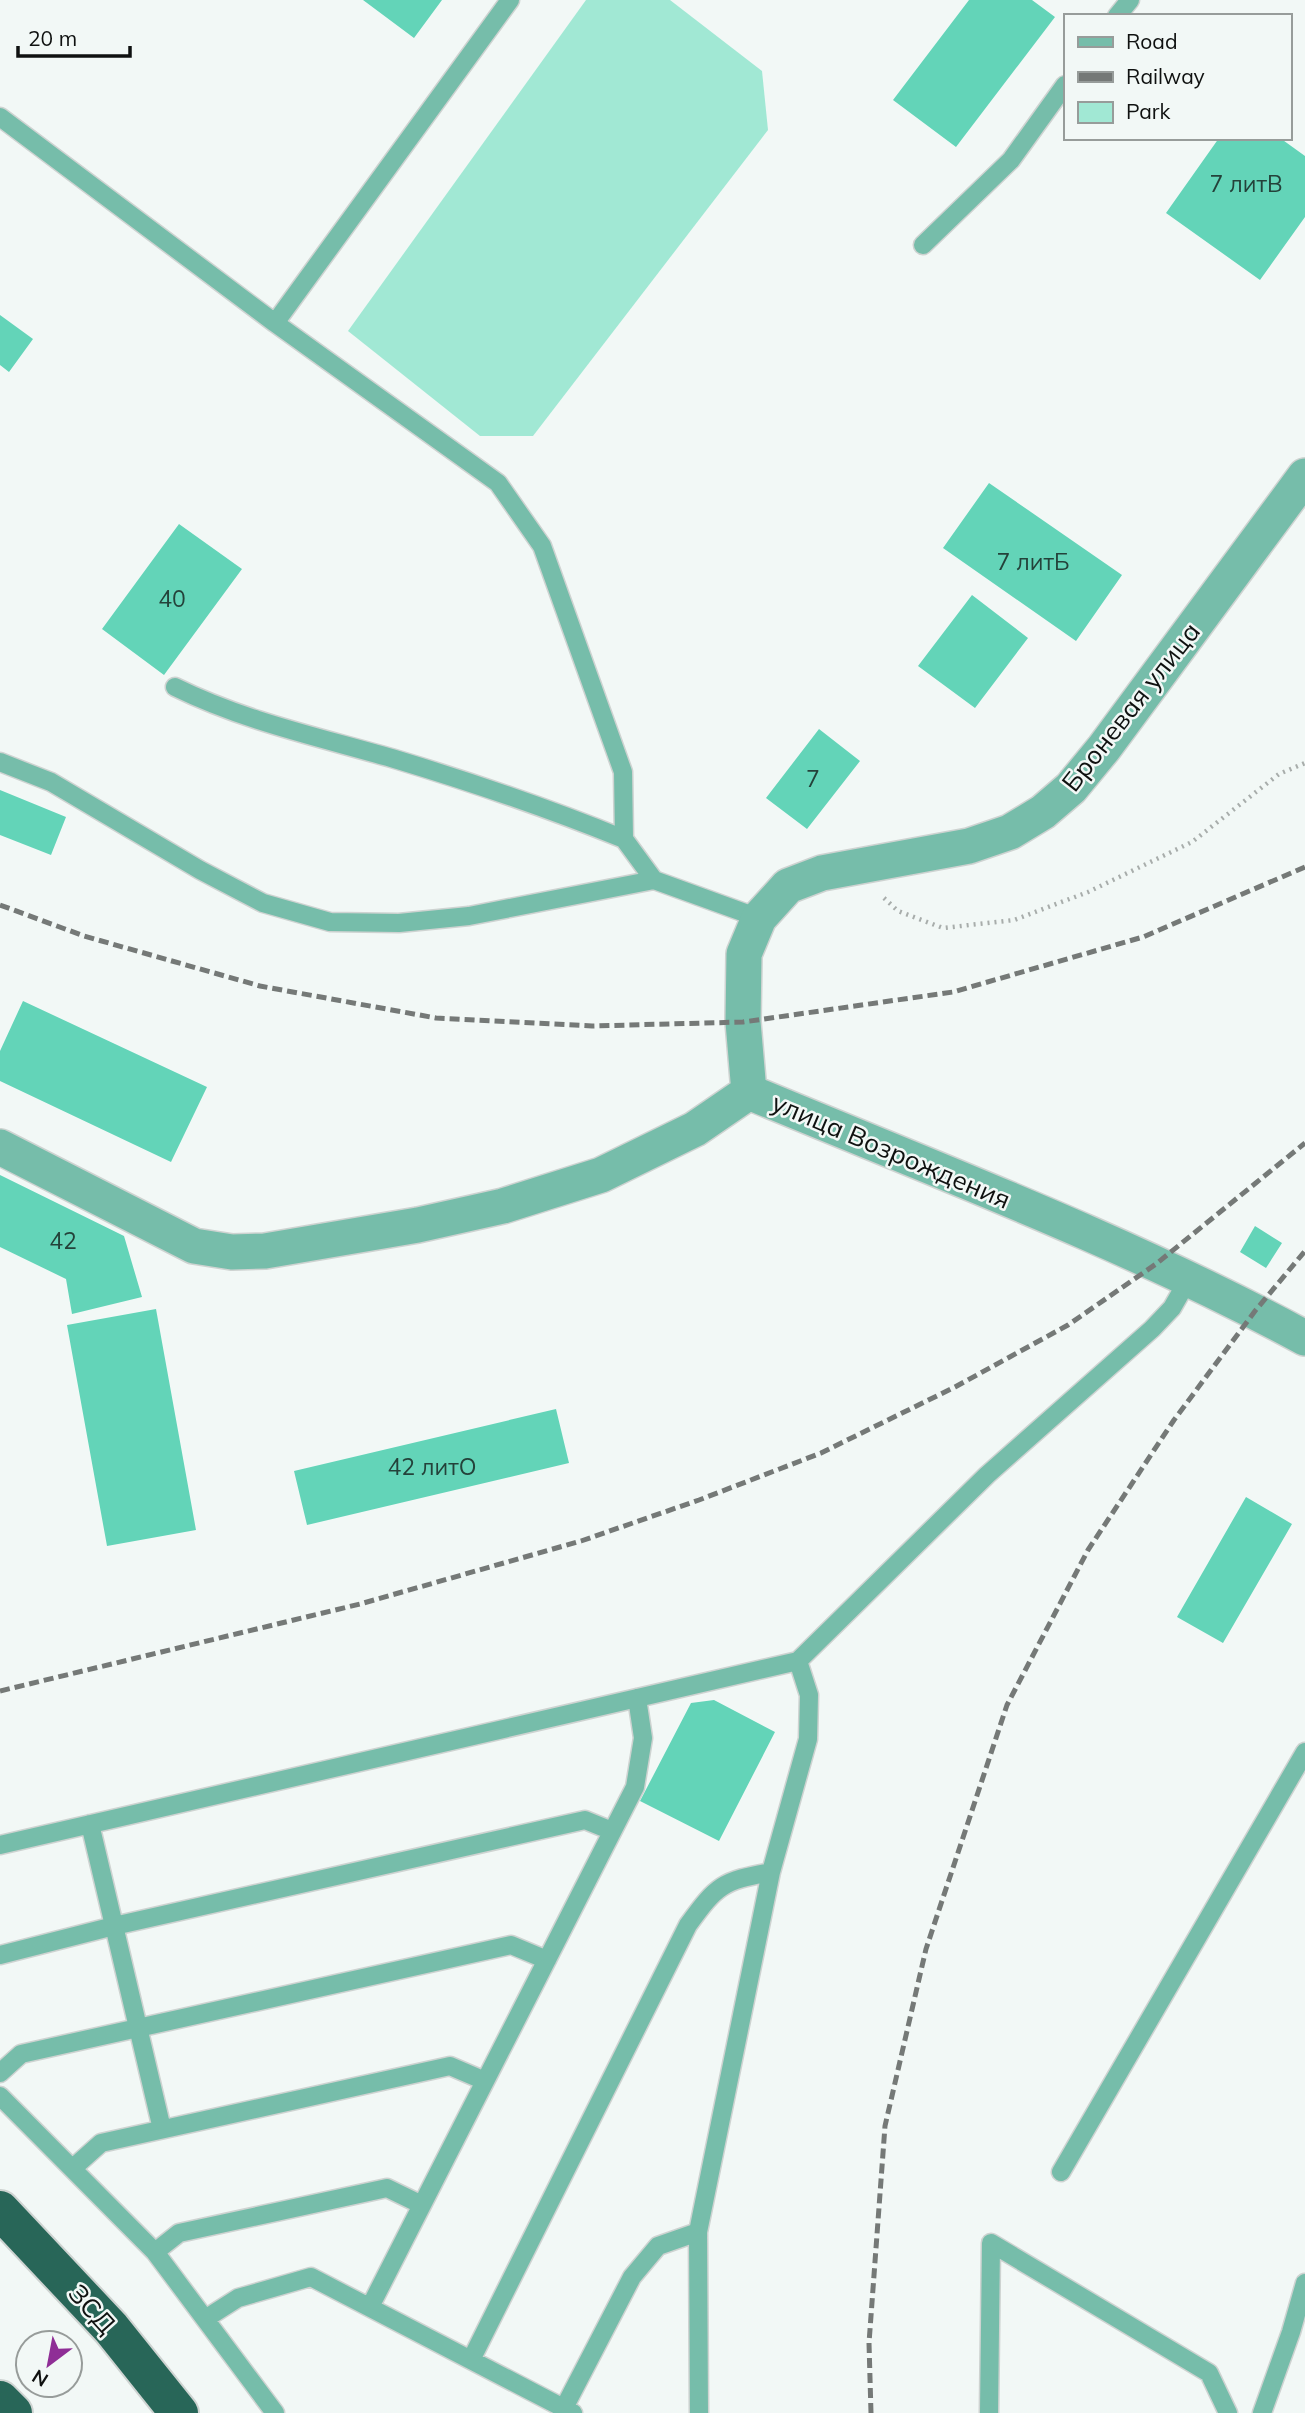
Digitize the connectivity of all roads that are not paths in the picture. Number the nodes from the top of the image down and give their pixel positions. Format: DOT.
graph roads {
  1 [pos="510,0"];
  2 [pos="1130,0"];
  3 [pos="1119,14"];
  4 [pos="1064,86"];
  5 [pos="0,117"];
  6 [pos="923,246"];
  7 [pos="275,323"];
  8 [pos="1305,475"];
  9 [pos="175,687"];
  10 [pos="0,762"];
  11 [pos="624,839"];
  12 [pos="654,880"];
  13 [pos="759,918"];
  14 [pos="749,1092"];
  15 [pos="0,1147"];
  16 [pos="1188,1280"];
  17 [pos="1305,1338"];
  18 [pos="798,1661"];
  19 [pos="637,1698"];
  20 [pos="1305,1752"];
  21 [pos="90,1824"];
  22 [pos="612,1831"];
  23 [pos="0,1845"];
  24 [pos="771,1872"];
  25 [pos="114,1926"];
  26 [pos="0,1955"];
  27 [pos="547,1960"];
  28 [pos="138,2029"];
  29 [pos="0,2073"];
  30 [pos="485,2081"];
  31 [pos="0,2096"];
  32 [pos="162,2129"];
  33 [pos="73,2168"];
  34 [pos="1061,2172"];
  35 [pos="422,2205"];
  36 [pos="0,2210"];
  37 [pos="698,2232"];
  38 [pos="155,2252"];
  39 [pos="1305,2283"];
  40 [pos="370,2307"];
  41 [pos="205,2319"];
  42 [pos="471,2360"];
  43 [pos="0,2400"];
  44 [pos="569,2411"];
  45 [pos="13,2413"];
  46 [pos="179,2413"];
  47 [pos="275,2413"];
  48 [pos="699,2413"];
  49 [pos="989,2413"];
  50 [pos="1228,2413"];
  51 [pos="1262,2413"];
  1 -- 7 [label="lane"];
  2 -- 3 [label="lane"];
  4 -- 6 [label="lane"];
  5 -- 7 [label="lane"];
  7 -- 11 [label="lane"];
  8 -- 13 [label="street, Броневая улица"];
  9 -- 11 [label="lane"];
  10 -- 12 [label="lane"];
  11 -- 12 [label="lane"];
  12 -- 13 [label="lane"];
  13 -- 14 [label="street, Броневая улица"];
  14 -- 15 [label="street, улица Возрождения"];
  14 -- 16 [label="street, улица Возрождения"];
  16 -- 17 [label="street, улица Возрождения"];
  16 -- 18 [label="lane"];
  18 -- 19 [label="lane"];
  18 -- 24 [label="lane"];
  19 -- 21 [label="lane"];
  19 -- 22 [label="lane"];
  20 -- 34 [label="lane"];
  21 -- 23 [label="lane"];
  21 -- 25 [label="lane"];
  22 -- 25 [label="lane"];
  22 -- 27 [label="lane"];
  24 -- 37 [label="lane"];
  24 -- 42 [label="lane"];
  25 -- 26 [label="lane"];
  25 -- 28 [label="lane"];
  27 -- 28 [label="lane"];
  27 -- 30 [label="lane"];
  28 -- 29 [label="lane"];
  28 -- 32 [label="lane"];
  30 -- 32 [label="lane"];
  30 -- 35 [label="lane"];
  31 -- 33 [label="lane"];
  32 -- 33 [label="lane"];
  33 -- 38 [label="lane"];
  35 -- 38 [label="lane"];
  35 -- 40 [label="lane"];
  36 -- 46 [label="highway, ЗСД"];
  37 -- 44 [label="lane"];
  37 -- 48 [label="lane"];
  38 -- 41 [label="lane"];
  39 -- 51 [label="lane"];
  40 -- 41 [label="lane"];
  40 -- 42 [label="lane"];
  41 -- 47 [label="lane"];
  42 -- 44 [label="lane"];
  43 -- 45 [label="highway"];
  49 -- 50 [label="lane"];
}
